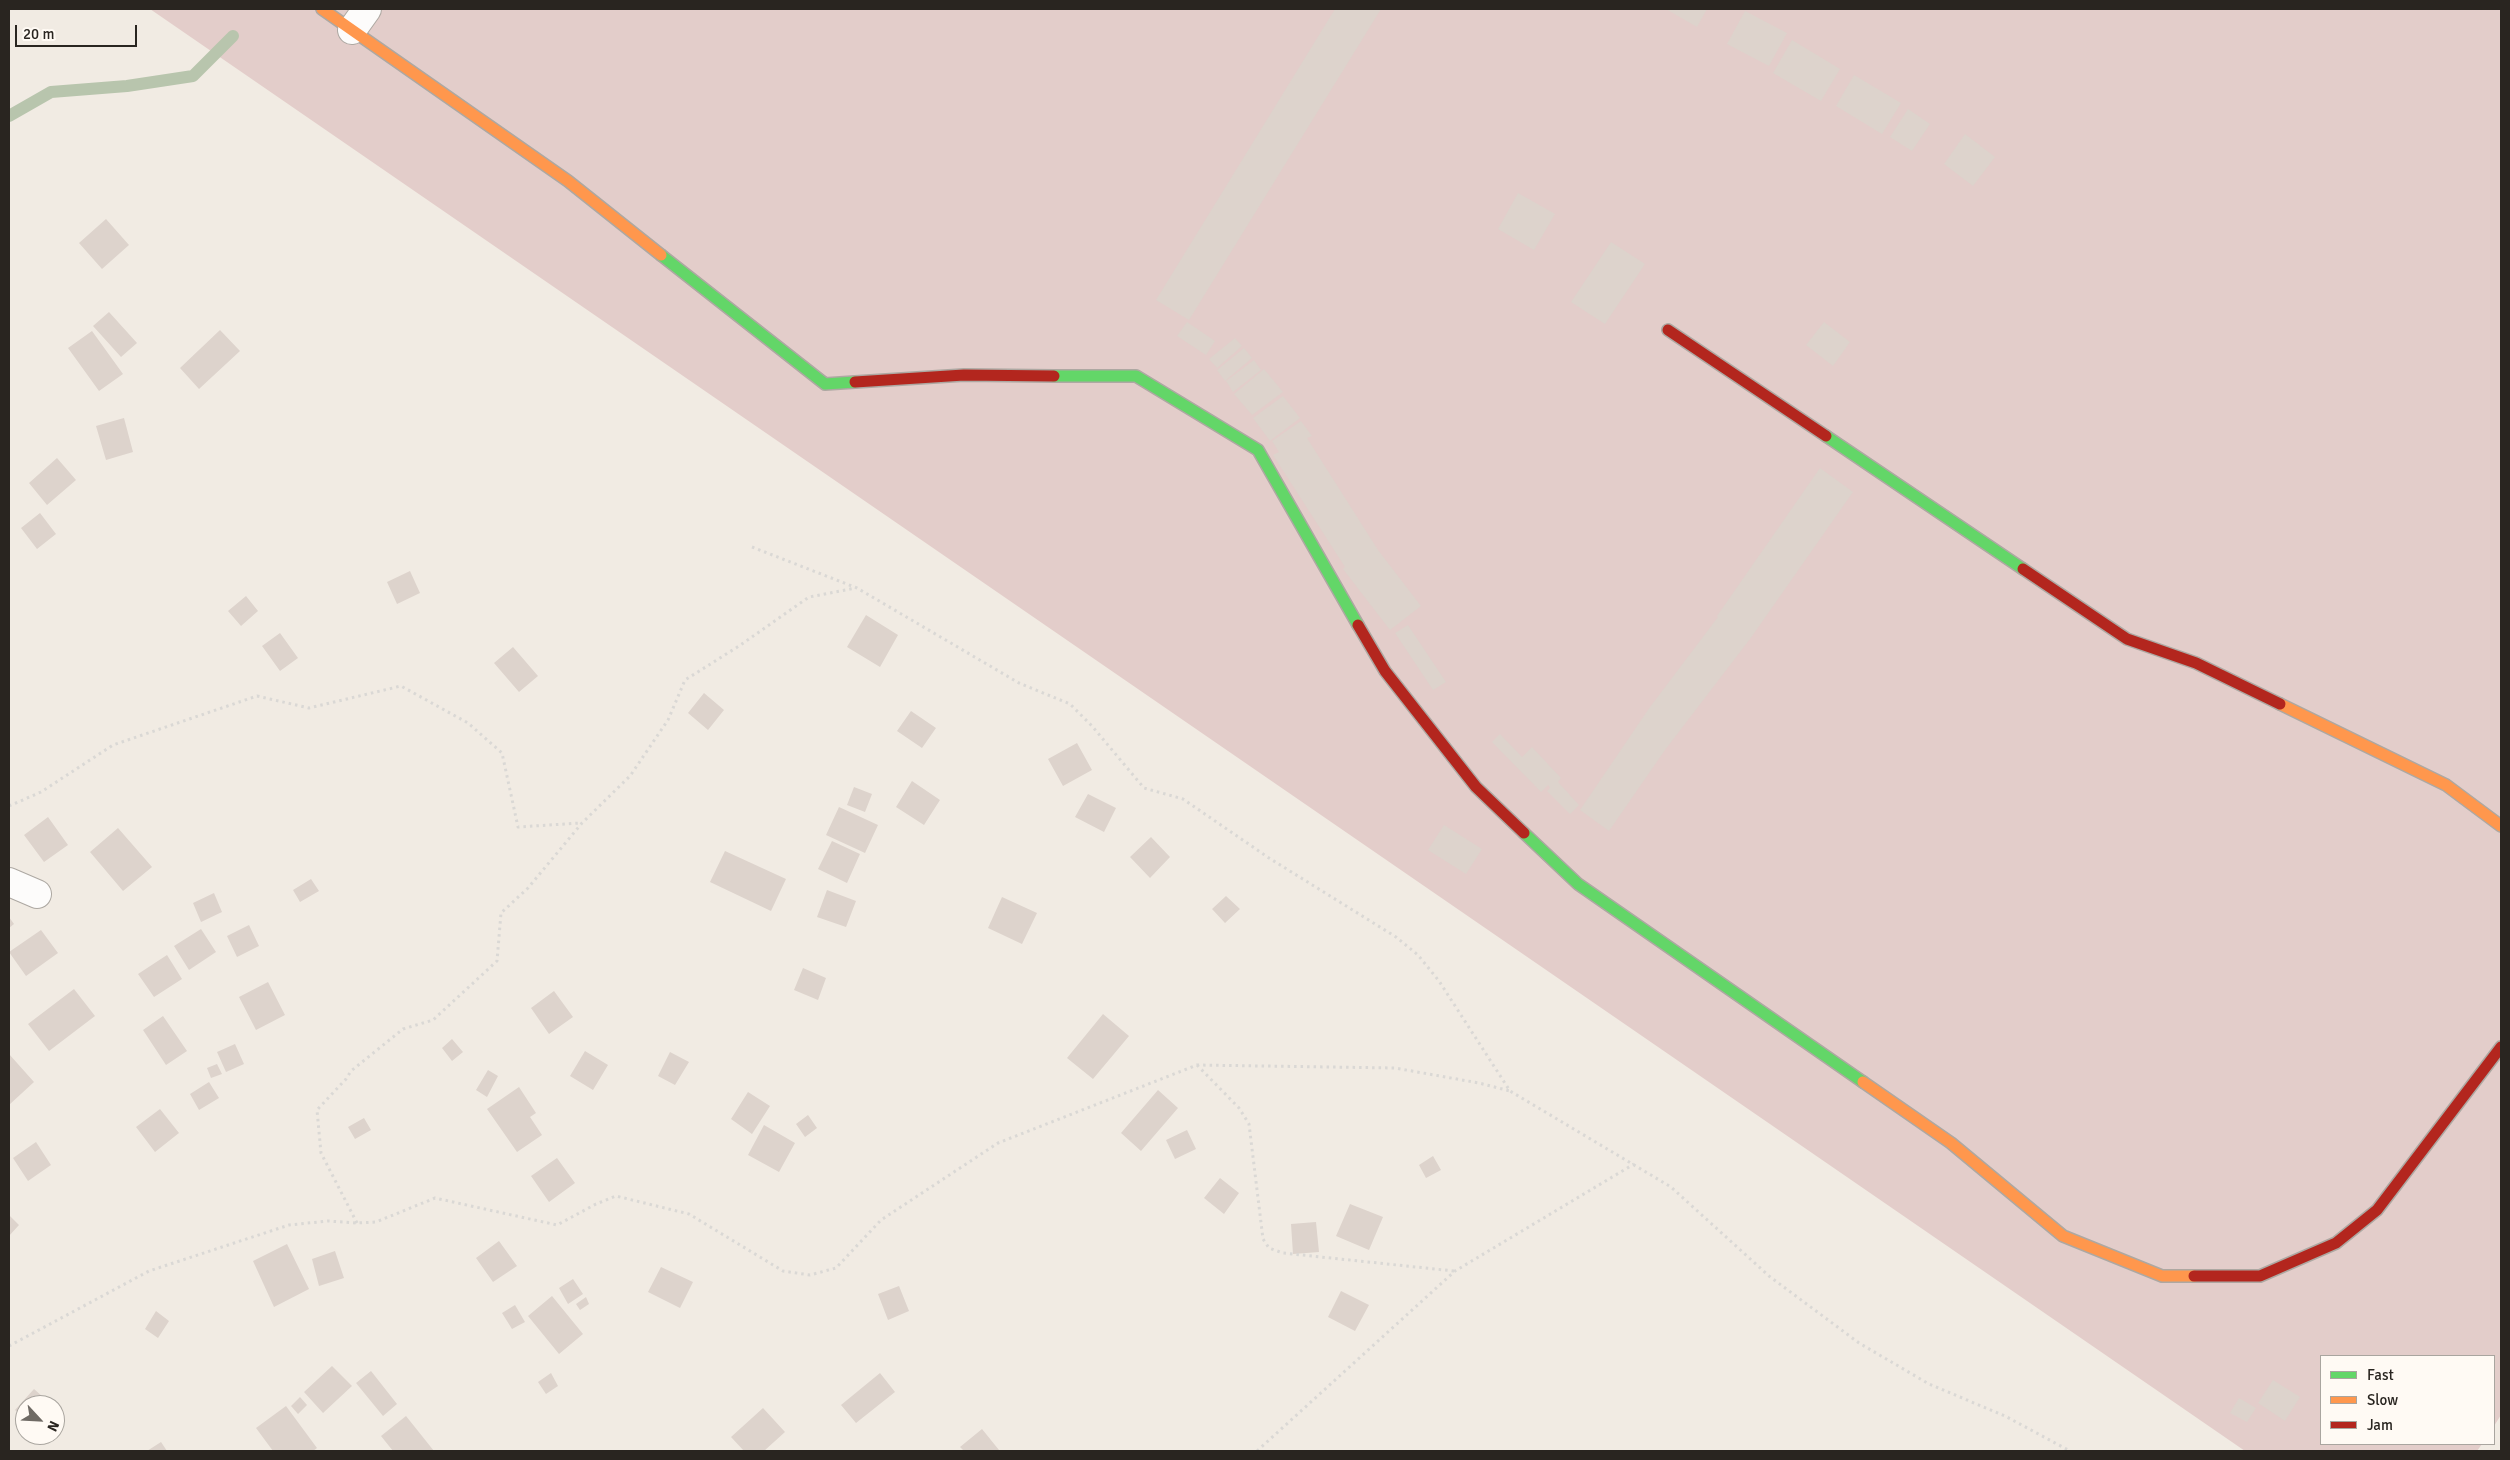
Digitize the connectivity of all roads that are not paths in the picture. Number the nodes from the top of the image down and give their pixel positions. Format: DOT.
graph roads {
  1 [pos="322,9"];
  2 [pos="360,19"];
  3 [pos="1668,330"];
  4 [pos="2501,826"];
  5 [pos="9,882"];
  6 [pos="37,894"];
  7 [pos="2501,1047"];
  1 -- 2 [label="street"];
  2 -- 7 [label="street"];
  3 -- 4 [label="street"];
  5 -- 6 [label="street"];
}
